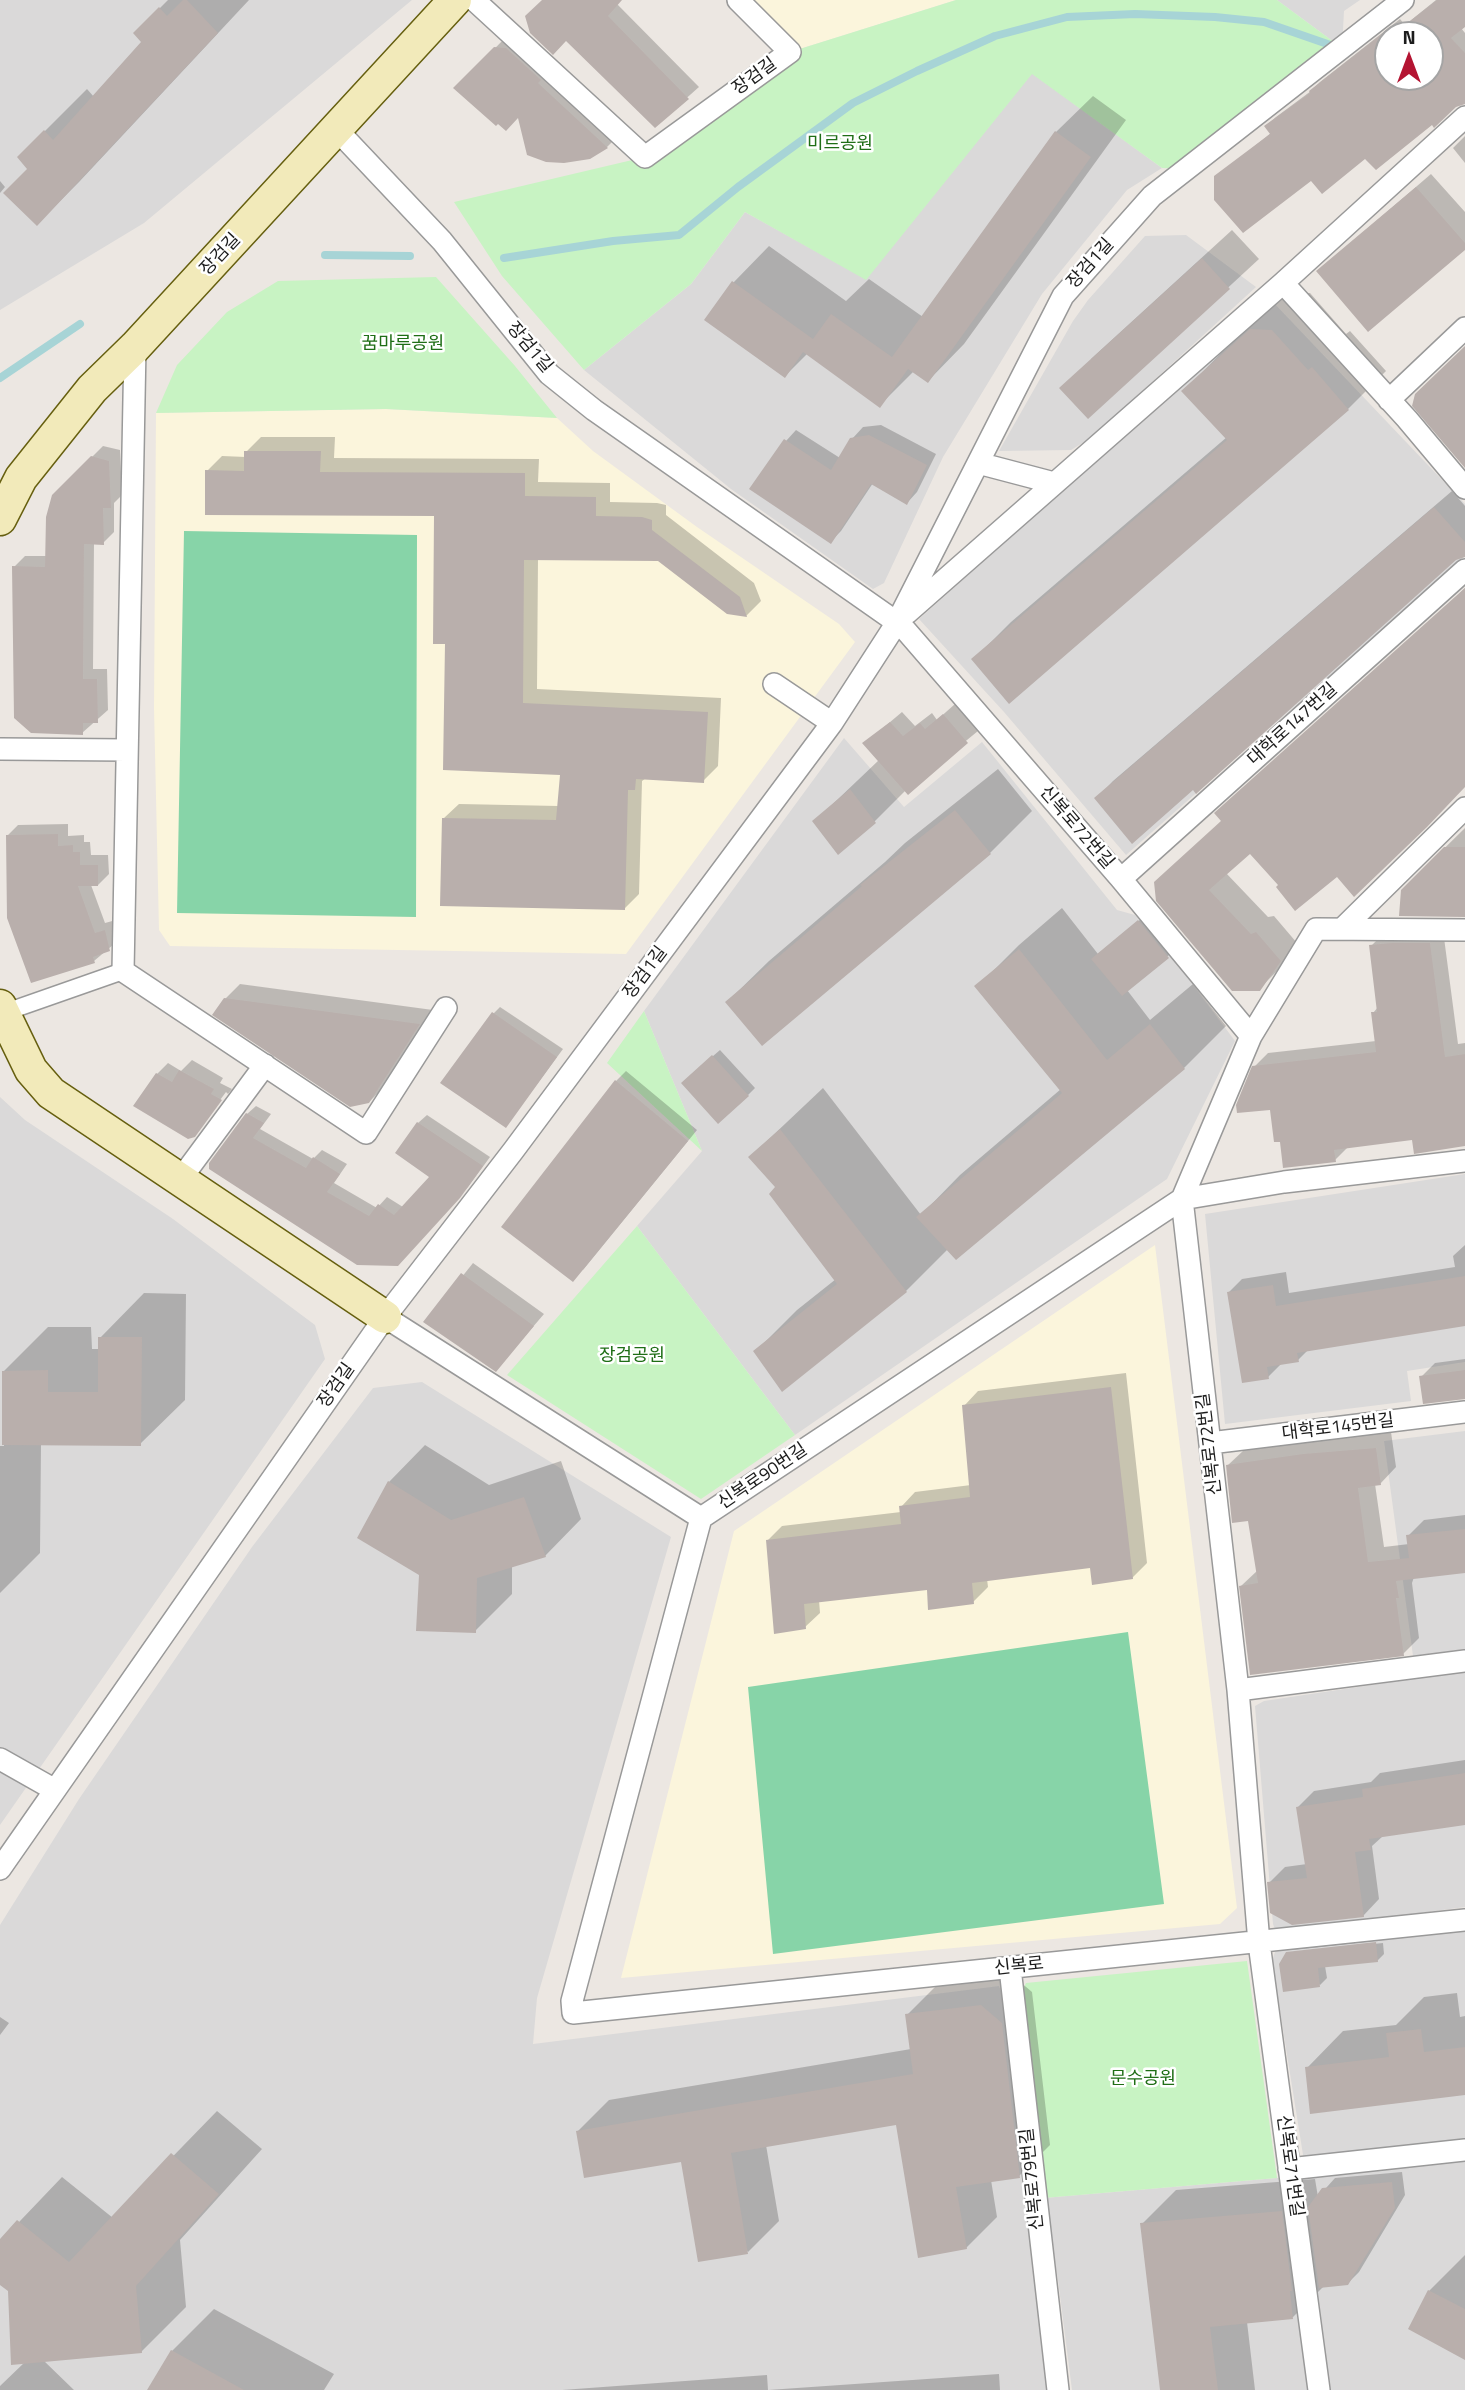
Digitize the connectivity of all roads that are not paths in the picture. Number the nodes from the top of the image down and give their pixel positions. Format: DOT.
graph roads {
  1 [pos="455,0"];
  2 [pos="474,0"];
  3 [pos="738,0"];
  4 [pos="1404,0"];
  5 [pos="1465,117"];
  6 [pos="337,130"];
  7 [pos="1283,283"];
  8 [pos="1465,328"];
  9 [pos="135,346"];
  10 [pos="1389,400"];
  11 [pos="978,463"];
  12 [pos="1054,483"];
  13 [pos="1465,488"];
  14 [pos="0,519"];
  15 [pos="1465,570"];
  16 [pos="897,623"];
  17 [pos="774,684"];
  18 [pos="832,723"];
  19 [pos="0,749"];
  20 [pos="127,750"];
  21 [pos="1465,808"];
  22 [pos="1121,879"];
  23 [pos="1342,929"];
  24 [pos="1465,930"];
  25 [pos="123,971"];
  26 [pos="446,1008"];
  27 [pos="1,1011"];
  28 [pos="1251,1036"];
  29 [pos="265,1065"];
  30 [pos="1465,1161"];
  31 [pos="188,1169"];
  32 [pos="1182,1199"];
  33 [pos="385,1317"];
  34 [pos="1465,1412"];
  35 [pos="1210,1443"];
  36 [pos="701,1518"];
  37 [pos="1465,1661"];
  38 [pos="1238,1690"];
  39 [pos="0,1759"];
  40 [pos="55,1790"];
  41 [pos="0,1869"];
  42 [pos="1465,1920"];
  43 [pos="1259,1943"];
  44 [pos="1010,1968"];
  45 [pos="573,2013"];
  46 [pos="1465,2150"];
  47 [pos="1289,2169"];
  48 [pos="1058,2390"];
  49 [pos="1319,2390"];
  1 -- 6 [label="main road, 장검길"];
  2 -- 3 [label="street, 장검길"];
  4 -- 11 [label="street, 장검1길"];
  5 -- 7 [label="street, 장검1길"];
  6 -- 9 [label="main road, 장검길"];
  6 -- 16 [label="street, 장검1길"];
  7 -- 10 [label="street"];
  7 -- 12 [label="street, 장검1길"];
  8 -- 10 [label="street"];
  9 -- 14 [label="main road, 장검길"];
  9 -- 20 [label="street"];
  10 -- 13 [label="street"];
  11 -- 12 [label="street"];
  11 -- 16 [label="street, 장검1길"];
  12 -- 16 [label="street, 장검1길"];
  15 -- 22 [label="street, 대학로147번길"];
  16 -- 18 [label="street, 장검1길"];
  16 -- 22 [label="street, 신복로72번길"];
  17 -- 18 [label="street"];
  18 -- 33 [label="street, 장검1길"];
  19 -- 20 [label="street"];
  20 -- 25 [label="street"];
  21 -- 23 [label="street"];
  22 -- 28 [label="street, 신복로72번길"];
  23 -- 24 [label="street"];
  23 -- 28 [label="street, 신복로72번길"];
  25 -- 27 [label="street"];
  25 -- 29 [label="street"];
  26 -- 29 [label="street"];
  27 -- 33 [label="main road"];
  28 -- 32 [label="street, 신복로72번길"];
  29 -- 31 [label="street"];
  30 -- 32 [label="street"];
  32 -- 35 [label="street, 신복로72번길"];
  32 -- 36 [label="street, 신복로90번길"];
  33 -- 36 [label="street"];
  33 -- 40 [label="street, 장검길"];
  34 -- 35 [label="street, 대학로145번길"];
  35 -- 38 [label="street, 신복로72번길"];
  36 -- 45 [label="street, 신복로90번길"];
  37 -- 38 [label="street"];
  38 -- 43 [label="street, 신복로72번길"];
  39 -- 40 [label="street"];
  40 -- 41 [label="street, 장검길"];
  42 -- 43 [label="street, 신복로"];
  43 -- 44 [label="street, 신복로"];
  43 -- 47 [label="street, 신복로71번길"];
  44 -- 45 [label="street, 신복로"];
  44 -- 48 [label="street, 신복로79번길"];
  46 -- 47 [label="street"];
  47 -- 49 [label="street, 신복로71번길"];
}
